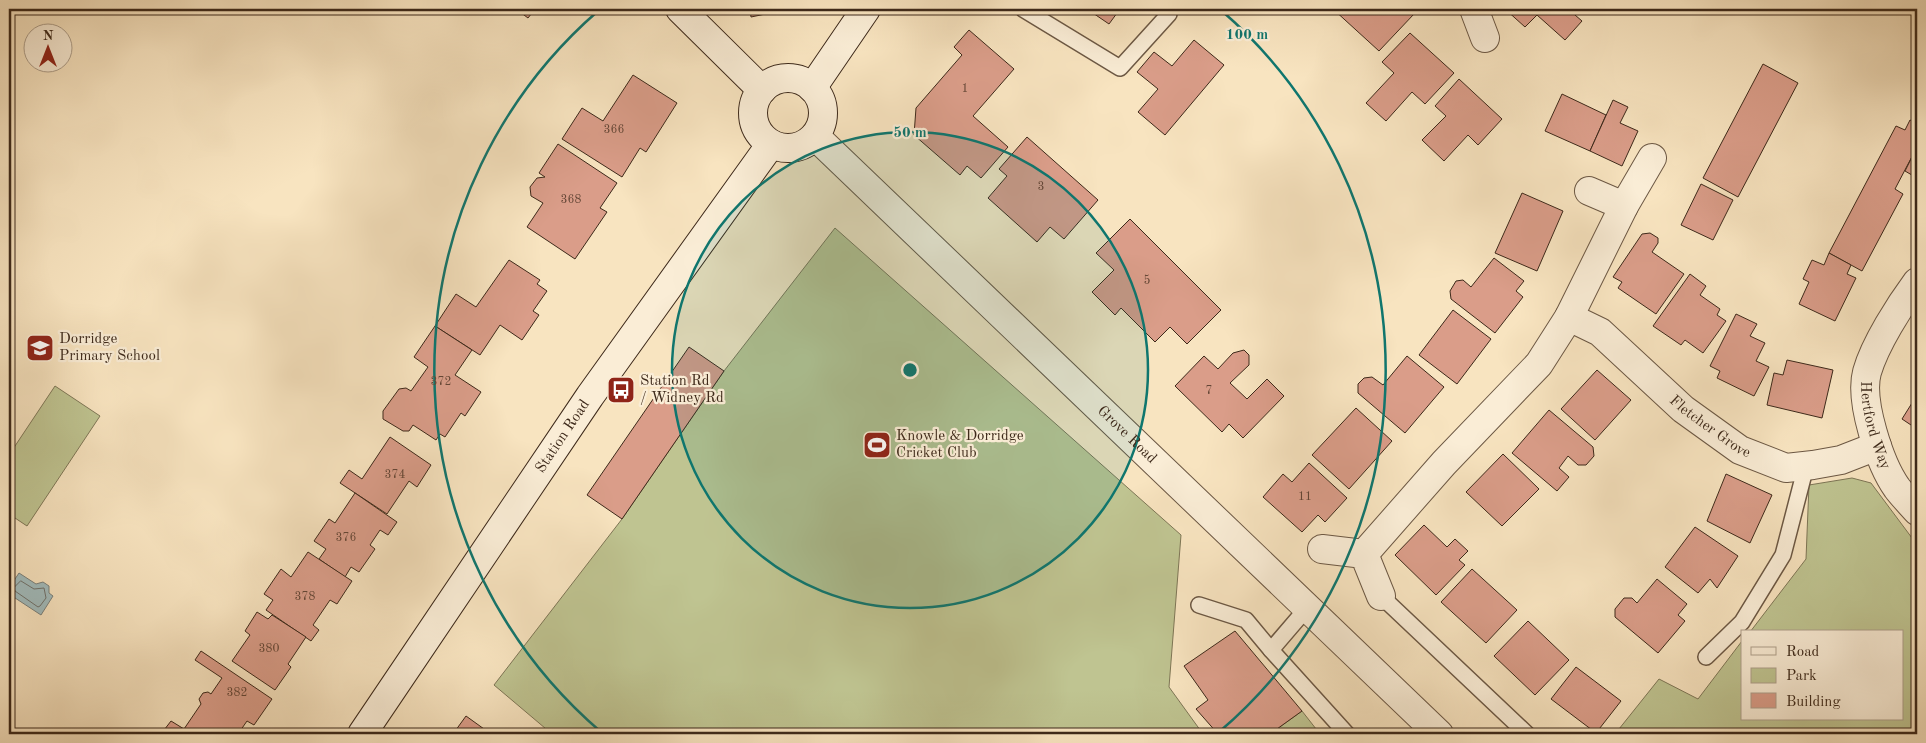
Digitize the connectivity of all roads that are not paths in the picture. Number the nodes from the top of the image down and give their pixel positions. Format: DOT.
graph roads {
  1 [pos="680,9"];
  2 [pos="866,9"];
  3 [pos="1023,9"];
  4 [pos="1474,9"];
  5 [pos="1169,14"];
  6 [pos="1485,38"];
  7 [pos="812,88"];
  8 [pos="762,90"];
  9 [pos="815,136"];
  10 [pos="770,144"];
  11 [pos="1652,158"];
  12 [pos="1589,191"];
  13 [pos="1624,206"];
  14 [pos="1917,282"];
  15 [pos="1569,317"];
  16 [pos="1877,446"];
  17 [pos="1806,466"];
  18 [pos="1917,511"];
  19 [pos="1322,549"];
  20 [pos="1364,554"];
  21 [pos="1381,596"];
  22 [pos="1199,605"];
  23 [pos="1307,608"];
  24 [pos="1271,650"];
  25 [pos="1706,656"];
  26 [pos="362,734"];
  27 [pos="1347,734"];
  28 [pos="1439,734"];
  29 [pos="1527,734"];
  1 -- 8 [label="street"];
  2 -- 7 [label="street"];
  3 -- 5 [label="lane"];
  4 -- 6 [label="street"];
  7 -- 8 [label="street"];
  7 -- 9 [label="street"];
  8 -- 10 [label="street"];
  9 -- 10 [label="street"];
  9 -- 23 [label="street, Grove Road"];
  10 -- 26 [label="street, Station Road"];
  11 -- 13 [label="street"];
  12 -- 13 [label="street"];
  13 -- 15 [label="street"];
  14 -- 16 [label="street, Hertford Way"];
  15 -- 17 [label="street, Fletcher Grove"];
  15 -- 20 [label="street"];
  16 -- 17 [label="street, Fletcher Grove"];
  16 -- 18 [label="street, Hertford Way"];
  17 -- 25 [label="lane"];
  19 -- 20 [label="street"];
  20 -- 21 [label="street"];
  21 -- 29 [label="lane"];
  22 -- 24 [label="lane"];
  23 -- 24 [label="lane"];
  23 -- 28 [label="street, Grove Road"];
  24 -- 27 [label="lane"];
}
